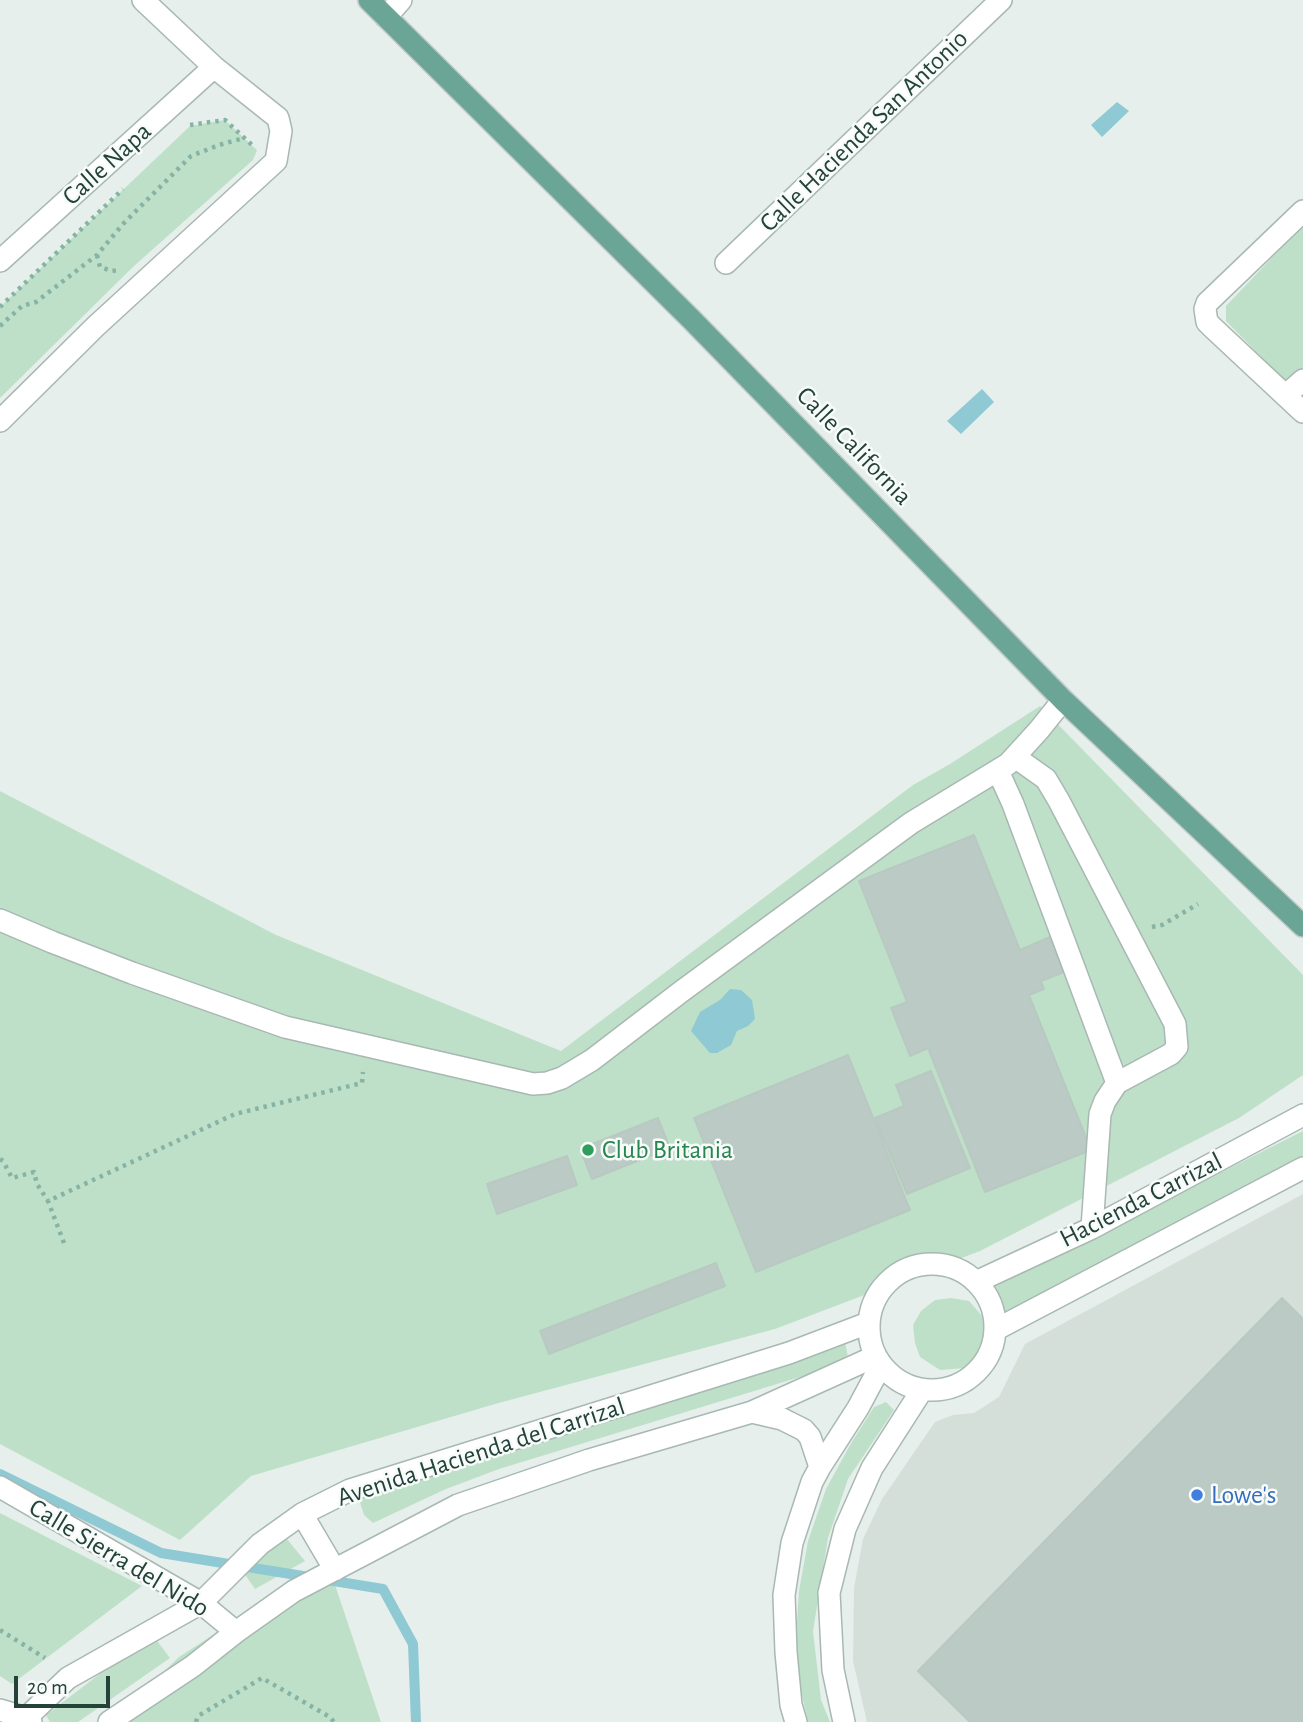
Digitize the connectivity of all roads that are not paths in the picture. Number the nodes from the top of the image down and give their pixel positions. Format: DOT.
graph roads {
  1 [pos="143,0"];
  2 [pos="369,0"];
  3 [pos="401,0"];
  4 [pos="1001,0"];
  5 [pos="386,17"];
  6 [pos="214,67"];
  7 [pos="1303,211"];
  8 [pos="0,261"];
  9 [pos="726,262"];
  10 [pos="1303,380"];
  11 [pos="1286,395"];
  12 [pos="1303,412"];
  13 [pos="0,421"];
  14 [pos="1063,700"];
  15 [pos="1015,757"];
  16 [pos="998,771"];
  17 [pos="0,920"];
  18 [pos="1303,926"];
  19 [pos="1117,1083"];
  20 [pos="1303,1115"];
  21 [pos="1303,1168"];
  22 [pos="1091,1228"];
  23 [pos="976,1282"];
  24 [pos="868,1323"];
  25 [pos="995,1331"];
  26 [pos="878,1360"];
  27 [pos="922,1390"];
  28 [pos="752,1412"];
  29 [pos="820,1467"];
  30 [pos="0,1487"];
  31 [pos="302,1514"];
  32 [pos="335,1570"];
  33 [pos="201,1603"];
  34 [pos="236,1632"];
  35 [pos="0,1710"];
  36 [pos="28,1720"];
  37 [pos="109,1722"];
  38 [pos="796,1722"];
  39 [pos="844,1722"];
  1 -- 6 [label="street"];
  2 -- 5 [label="main road, Calle California"];
  3 -- 5 [label="street"];
  4 -- 9 [label="street, Calle Hacienda San Antonio"];
  5 -- 14 [label="main road, Calle California"];
  6 -- 8 [label="street, Calle Napa"];
  6 -- 13 [label="street"];
  7 -- 11 [label="street"];
  10 -- 11 [label="street"];
  11 -- 12 [label="street"];
  14 -- 15 [label="street"];
  14 -- 18 [label="main road, Calle California"];
  15 -- 16 [label="street"];
  15 -- 19 [label="street"];
  16 -- 17 [label="street"];
  16 -- 19 [label="street"];
  19 -- 22 [label="street"];
  20 -- 22 [label="street, Hacienda Carrizal"];
  21 -- 25 [label="street, Hacienda Carrizal"];
  22 -- 23 [label="street, Hacienda Carrizal"];
  23 -- 24 [label="street"];
  23 -- 25 [label="street"];
  24 -- 26 [label="street"];
  24 -- 31 [label="street, Avenida Hacienda del Carrizal"];
  25 -- 27 [label="street"];
  26 -- 27 [label="street"];
  26 -- 28 [label="street, Avenida Hacienda del Carrizal"];
  26 -- 29 [label="street"];
  27 -- 39 [label="street"];
  28 -- 29 [label="street"];
  28 -- 32 [label="street, Avenida Hacienda del Carrizal"];
  29 -- 38 [label="street"];
  30 -- 33 [label="street, Calle Sierra del Nido"];
  31 -- 32 [label="street"];
  31 -- 33 [label="street, Avenida Hacienda del Carrizal"];
  32 -- 34 [label="street, Avenida Hacienda del Carrizal"];
  33 -- 34 [label="street, Calle Sierra del Nido"];
  33 -- 36 [label="street, Avenida Hacienda del Carrizal"];
  34 -- 37 [label="street, Avenida Hacienda del Carrizal"];
  35 -- 36 [label="street"];
}
